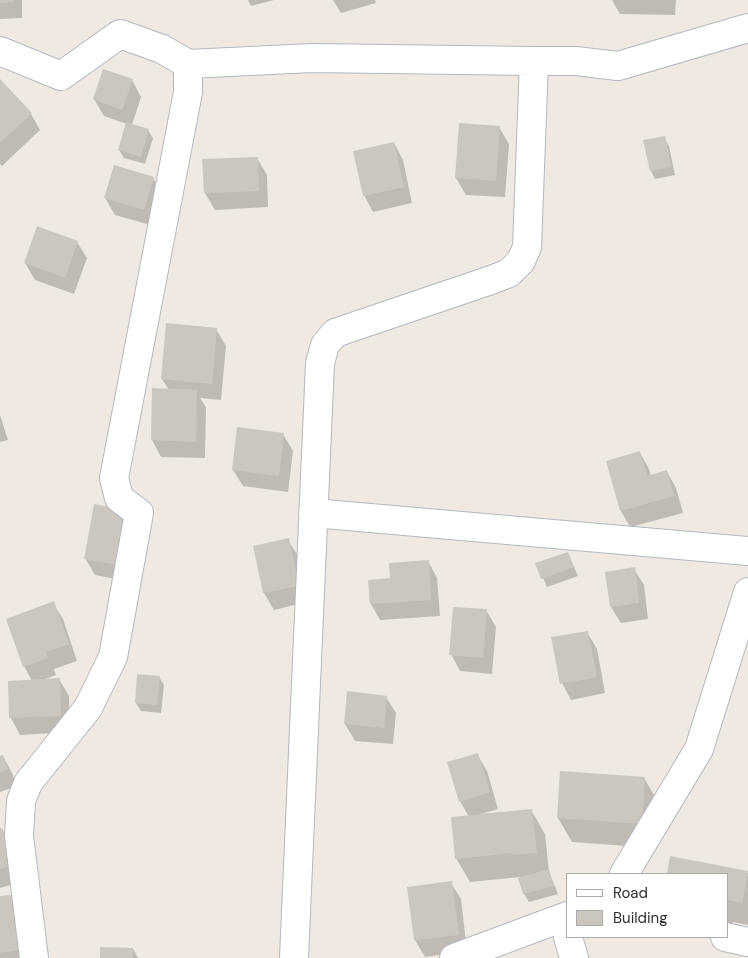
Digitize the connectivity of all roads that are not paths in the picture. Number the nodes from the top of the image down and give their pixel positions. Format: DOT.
graph roads {
  1 [pos="748,28"];
  2 [pos="0,51"];
  3 [pos="534,61"];
  4 [pos="188,64"];
  5 [pos="313,513"];
  6 [pos="748,551"];
  7 [pos="748,592"];
  8 [pos="625,873"];
  9 [pos="566,926"];
  10 [pos="569,938"];
  11 [pos="34,958"];
  12 [pos="294,958"];
  13 [pos="454,958"];
  14 [pos="574,958"];
  1 -- 3 [label="street"];
  2 -- 4 [label="street"];
  3 -- 4 [label="street"];
  3 -- 5 [label="street"];
  4 -- 11 [label="street"];
  5 -- 6 [label="street"];
  5 -- 12 [label="street"];
  7 -- 8 [label="street"];
  9 -- 13 [label="street"];
  10 -- 14 [label="street"];
}
